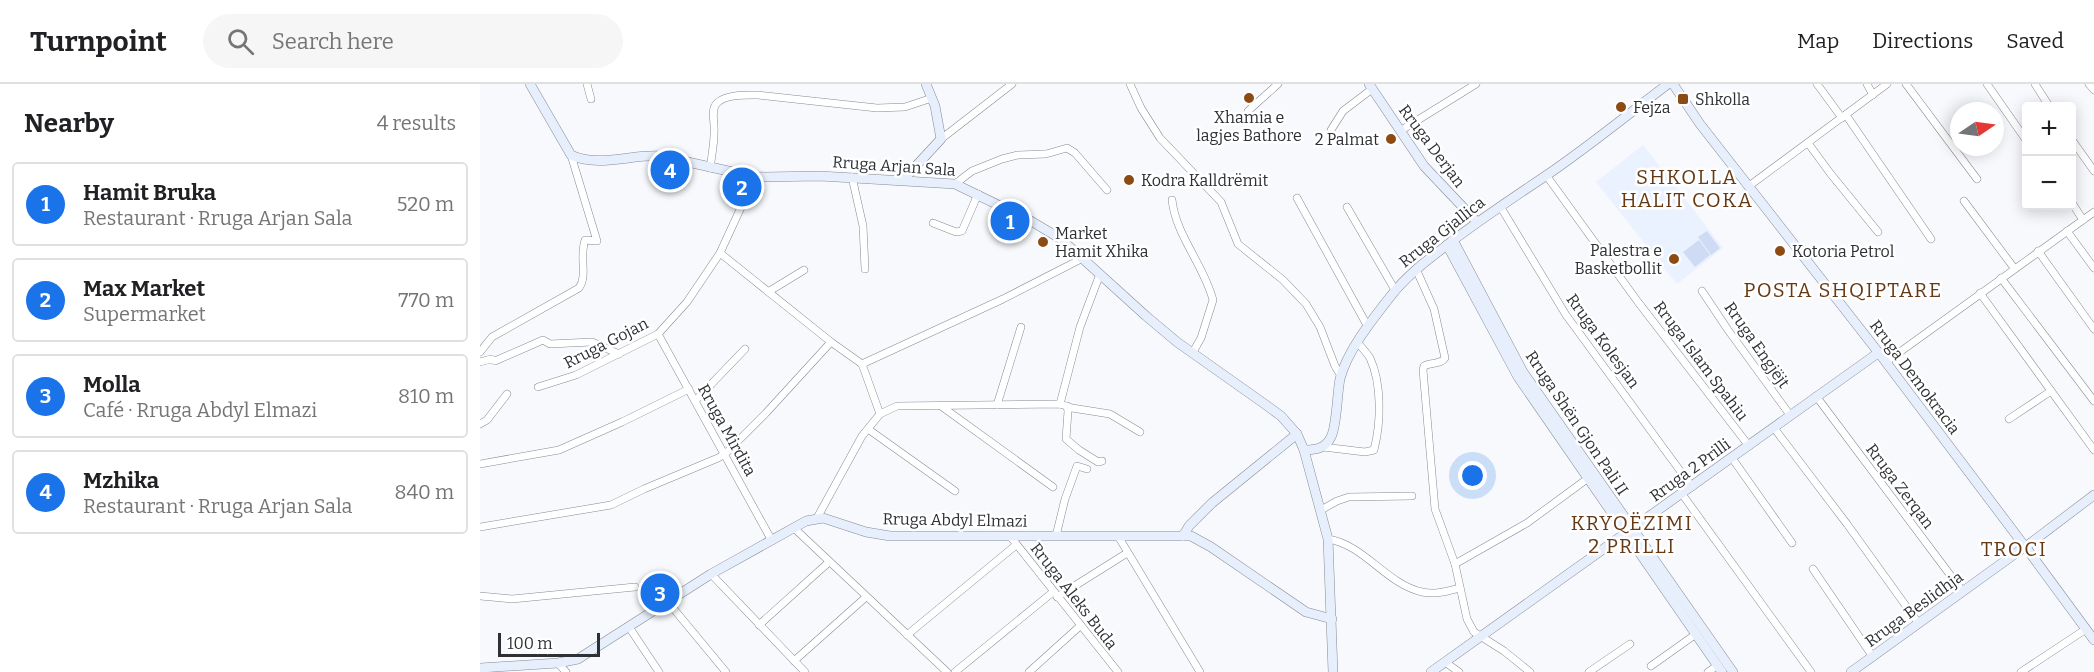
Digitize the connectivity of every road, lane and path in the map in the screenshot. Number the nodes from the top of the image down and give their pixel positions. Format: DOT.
graph roads {
  1 [pos="530,84"];
  2 [pos="587,84"];
  3 [pos="926,84"];
  4 [pos="1011,84"];
  5 [pos="1130,84"];
  6 [pos="1278,84"];
  7 [pos="1476,84"];
  8 [pos="1668,84"];
  9 [pos="1673,84"];
  10 [pos="1817,84"];
  11 [pos="1867,84"];
  12 [pos="1887,84"];
  13 [pos="1906,84"];
  14 [pos="1987,84"];
  15 [pos="2035,84"];
  16 [pos="2089,84"];
  17 [pos="1370,86"];
  18 [pos="2094,90"];
  19 [pos="1874,95"];
  20 [pos="932,98"];
  21 [pos="591,99"];
  22 [pos="2046,102"];
  23 [pos="1248,111"];
  24 [pos="1844,116"];
  25 [pos="1331,130"];
  26 [pos="1400,130"];
  27 [pos="2022,134"];
  28 [pos="941,138"];
  29 [pos="1808,143"];
  30 [pos="2076,146"];
  31 [pos="571,155"];
  32 [pos="710,168"];
  33 [pos="2094,171"];
  34 [pos="1546,175"];
  35 [pos="755,177"];
  36 [pos="852,177"];
  37 [pos="1977,179"];
  38 [pos="903,180"];
  39 [pos="955,184"];
  40 [pos="1749,186"];
  41 [pos="1107,190"];
  42 [pos="978,194"];
  43 [pos="1297,198"];
  44 [pos="1172,200"];
  45 [pos="1964,201"];
  46 [pos="1500,206"];
  47 [pos="1347,207"];
  48 [pos="2076,209"];
  49 [pos="2094,212"];
  50 [pos="2084,220"];
  51 [pos="1477,222"];
  52 [pos="933,223"];
  53 [pos="2067,231"];
  54 [pos="1878,232"];
  55 [pos="1931,239"];
  56 [pos="1450,242"];
  57 [pos="2038,251"];
  58 [pos="720,253"];
  59 [pos="1083,258"];
  60 [pos="2014,268"];
  61 [pos="2094,268"];
  62 [pos="865,269"];
  63 [pos="1416,269"];
  64 [pos="804,270"];
  65 [pos="1100,274"];
  66 [pos="2001,278"];
  67 [pos="1395,290"];
  68 [pos="1702,291"];
  69 [pos="768,292"];
  70 [pos="1980,293"];
  71 [pos="1021,327"];
  72 [pos="1368,327"];
  73 [pos="2094,329"];
  74 [pos="658,334"];
  75 [pos="831,342"];
  76 [pos="1358,343"];
  77 [pos="745,349"];
  78 [pos="480,352"];
  79 [pos="1193,352"];
  80 [pos="1878,353"];
  81 [pos="619,354"];
  82 [pos="480,362"];
  83 [pos="1886,362"];
  84 [pos="862,364"];
  85 [pos="1341,376"];
  86 [pos="538,387"];
  87 [pos="689,389"];
  88 [pos="2051,391"];
  89 [pos="507,394"];
  90 [pos="1816,396"];
  91 [pos="696,400"];
  92 [pos="2094,402"];
  93 [pos="997,405"];
  94 [pos="1063,405"];
  95 [pos="940,406"];
  96 [pos="880,414"];
  97 [pos="1790,415"];
  98 [pos="2010,419"];
  99 [pos="480,424"];
  100 [pos="1774,428"];
  101 [pos="868,429"];
  102 [pos="1140,432"];
  103 [pos="1297,434"];
  104 [pos="1749,446"];
  105 [pos="1323,447"];
  106 [pos="1304,450"];
  107 [pos="2094,450"];
  108 [pos="725,454"];
  109 [pos="1731,458"];
  110 [pos="1102,461"];
  111 [pos="480,464"];
  112 [pos="1087,469"];
  113 [pos="1587,478"];
  114 [pos="1053,487"];
  115 [pos="1692,487"];
  116 [pos="955,491"];
  117 [pos="1682,494"];
  118 [pos="2094,495"];
  119 [pos="1412,496"];
  120 [pos="1321,510"];
  121 [pos="817,518"];
  122 [pos="480,527"];
  123 [pos="794,528"];
  124 [pos="1630,532"];
  125 [pos="1010,536"];
  126 [pos="1056,536"];
  127 [pos="1118,536"];
  128 [pos="1183,536"];
  129 [pos="1328,539"];
  130 [pos="772,540"];
  131 [pos="1792,543"];
  132 [pos="1016,544"];
  133 [pos="2025,547"];
  134 [pos="1126,553"];
  135 [pos="829,562"];
  136 [pos="1455,564"];
  137 [pos="1813,569"];
  138 [pos="711,574"];
  139 [pos="635,587"];
  140 [pos="1460,588"];
  141 [pos="1963,592"];
  142 [pos="1055,595"];
  143 [pos="480,596"];
  144 [pos="866,597"];
  145 [pos="668,602"];
  146 [pos="1332,619"];
  147 [pos="1919,624"];
  148 [pos="759,625"];
  149 [pos="1080,626"];
  150 [pos="628,627"];
  151 [pos="2086,629"];
  152 [pos="1696,634"];
  153 [pos="907,635"];
  154 [pos="1481,637"];
  155 [pos="2094,640"];
  156 [pos="1630,644"];
  157 [pos="1873,657"];
  158 [pos="794,661"];
  159 [pos="1445,662"];
  160 [pos="558,663"];
  161 [pos="1651,666"];
  162 [pos="480,668"];
  163 [pos="1720,668"];
  164 [pos="566,672"];
  165 [pos="659,672"];
  166 [pos="726,672"];
  167 [pos="805,672"];
  168 [pos="947,672"];
  169 [pos="955,672"];
  170 [pos="1029,672"];
  171 [pos="1118,672"];
  172 [pos="1200,672"];
  173 [pos="1333,672"];
  174 [pos="1431,672"];
  175 [pos="1459,672"];
  176 [pos="1530,672"];
  177 [pos="1589,672"];
  178 [pos="1708,672"];
  179 [pos="1733,672"];
  180 [pos="1811,672"];
  181 [pos="1851,672"];
  182 [pos="2021,672"];
  1 -- 31 [label="street"];
  2 -- 21 [label="street"];
  3 -- 20 [label="street"];
  4 -- 28 [label="street"];
  5 -- 85 [label="street"];
  6 -- 23 [label="street"];
  7 -- 26 [label="street"];
  8 -- 34 [label="street, Rruga Gjallica"];
  9 -- 40 [label="street, Rruga Demokracia"];
  10 -- 24 [label="street"];
  11 -- 19 [label="street"];
  12 -- 19 [label="street"];
  13 -- 37 [label="street"];
  14 -- 27 [label="street"];
  15 -- 22 [label="street"];
  16 -- 18 [label="street"];
  17 -- 25 [label="street"];
  17 -- 26 [label="street, Rruga Derjan"];
  19 -- 24 [label="street"];
  20 -- 28 [label="street"];
  20 -- 32 [label="street"];
  24 -- 29 [label="street"];
  24 -- 55 [label="street"];
  26 -- 51 [label="street, Rruga Derjan"];
  28 -- 38 [label="street"];
  29 -- 40 [label="street"];
  29 -- 54 [label="street"];
  30 -- 33 [label="street"];
  31 -- 32 [label="street, Rruga Arjan Sala"];
  31 -- 78 [label="street"];
  32 -- 35 [label="street, Rruga Arjan Sala"];
  34 -- 46 [label="street, Rruga Gjallica"];
  34 -- 104 [label="street, Rruga Islam Spahiu"];
  35 -- 36 [label="street, Rruga Arjan Sala"];
  35 -- 58 [label="street, Rruga Gojan"];
  36 -- 38 [label="street, Rruga Arjan Sala"];
  36 -- 62 [label="street"];
  38 -- 39 [label="street, Rruga Arjan Sala"];
  39 -- 41 [label="street"];
  39 -- 42 [label="street, Rruga Arjan Sala"];
  40 -- 80 [label="street, Rruga Demokracia"];
  42 -- 52 [label="street"];
  42 -- 59 [label="street, Rruga Arjan Sala"];
  43 -- 72 [label="street"];
  44 -- 79 [label="street"];
  45 -- 60 [label="street"];
  46 -- 51 [label="street, Rruga Gjallica"];
  46 -- 115 [label="street, Rruga Kolesjan"];
  47 -- 67 [label="street"];
  48 -- 50 [label="street"];
  49 -- 50 [label="street"];
  50 -- 53 [label="street"];
  51 -- 56 [label="street, Rruga Gjallica"];
  53 -- 57 [label="street"];
  53 -- 61 [label="street"];
  56 -- 63 [label="street, Rruga Gjallica"];
  56 -- 113 [label="street, Rruga Shën Gjon Pali II"];
  56 -- 124 [label="street, Rruga Shën Gjon Pali II"];
  57 -- 60 [label="street"];
  57 -- 73 [label="street"];
  58 -- 69 [label="street"];
  58 -- 74 [label="street, Rruga Gojan"];
  59 -- 65 [label="street, Rruga Arjan Sala"];
  59 -- 84 [label="street"];
  60 -- 66 [label="street"];
  63 -- 67 [label="street, Rruga Gjallica"];
  63 -- 136 [label="street"];
  64 -- 69 [label="street"];
  65 -- 79 [label="street, Rruga Arjan Sala"];
  65 -- 94 [label="street"];
  66 -- 70 [label="street"];
  66 -- 92 [label="street"];
  67 -- 72 [label="street, Rruga Gjallica"];
  68 -- 97 [label="street, Rruga Engjëjt"];
  69 -- 75 [label="street"];
  70 -- 83 [label="street"];
  70 -- 88 [label="street"];
  71 -- 93 [label="street"];
  72 -- 76 [label="street, Rruga Gjallica"];
  74 -- 81 [label="street, Rruga Gojan"];
  74 -- 87 [label="street, Rruga Mirdita"];
  75 -- 84 [label="street"];
  75 -- 108 [label="street"];
  76 -- 85 [label="street, Rruga Gjallica"];
  76 -- 105 [label="street"];
  77 -- 91 [label="street"];
  79 -- 103 [label="street, Rruga Arjan Sala"];
  80 -- 83 [label="street, Rruga Demokracia"];
  80 -- 90 [label="street, Rruga 2 Prilli"];
  81 -- 82 [label="street"];
  81 -- 86 [label="street, Rruga Gojan"];
  83 -- 133 [label="street, Rruga Demokracia"];
  84 -- 96 [label="street"];
  85 -- 105 [label="street, Rruga Gjallica"];
  87 -- 91 [label="street, Rruga Mirdita"];
  87 -- 111 [label="street"];
  88 -- 98 [label="street"];
  88 -- 107 [label="street"];
  89 -- 99 [label="street"];
  90 -- 97 [label="street, Rruga 2 Prilli"];
  90 -- 141 [label="street, Rruga Zerqan"];
  91 -- 108 [label="street, Rruga Mirdita"];
  93 -- 94 [label="street"];
  93 -- 95 [label="street"];
  94 -- 102 [label="street"];
  94 -- 110 [label="street"];
  95 -- 96 [label="street"];
  95 -- 114 [label="street"];
  96 -- 101 [label="street"];
  97 -- 100 [label="street, Rruga 2 Prilli"];
  100 -- 104 [label="street, Rruga 2 Prilli"];
  100 -- 147 [label="street"];
  101 -- 116 [label="street"];
  101 -- 121 [label="street"];
  103 -- 106 [label="street, Rruga Arjan Sala"];
  103 -- 128 [label="street"];
  104 -- 109 [label="street, Rruga 2 Prilli"];
  105 -- 106 [label="street"];
  106 -- 120 [label="street, Rruga Arjan Sala"];
  108 -- 122 [label="street"];
  108 -- 130 [label="street, Rruga Mirdita"];
  109 -- 115 [label="street, Rruga 2 Prilli"];
  109 -- 131 [label="street"];
  112 -- 126 [label="street"];
  113 -- 124 [label="street, Rruga Shën Gjon Pali II"];
  113 -- 136 [label="street"];
  115 -- 117 [label="street, Rruga 2 Prilli"];
  117 -- 124 [label="street, Rruga 2 Prilli"];
  117 -- 180 [label="street"];
  118 -- 133 [label="street, Rruga Beslidhja"];
  119 -- 120 [label="street"];
  120 -- 129 [label="street, Rruga Arjan Sala"];
  121 -- 123 [label="street"];
  121 -- 125 [label="street, Rruga Abdyl Elmazi"];
  123 -- 130 [label="street"];
  123 -- 135 [label="street"];
  124 -- 152 [label="street, Rruga Shën Gjon Pali II"];
  124 -- 154 [label="street, Rruga 2 Prilli"];
  124 -- 179 [label="street, Rruga Shën Gjon Pali II"];
  125 -- 126 [label="street, Rruga Abdyl Elmazi"];
  125 -- 132 [label="street, Rruga Aleks Buda"];
  126 -- 127 [label="street, Rruga Abdyl Elmazi"];
  127 -- 128 [label="street, Rruga Abdyl Elmazi"];
  127 -- 134 [label="street"];
  128 -- 146 [label="street"];
  129 -- 140 [label="street"];
  129 -- 146 [label="street, Rruga Arjan Sala"];
  130 -- 138 [label="street"];
  132 -- 142 [label="street, Rruga Aleks Buda"];
  132 -- 153 [label="street"];
  133 -- 141 [label="street, Rruga Beslidhja"];
  133 -- 151 [label="street, Rruga Demokracia"];
  134 -- 142 [label="street"];
  134 -- 172 [label="street"];
  135 -- 144 [label="street"];
  135 -- 148 [label="street"];
  136 -- 140 [label="street"];
  137 -- 157 [label="street"];
  138 -- 145 [label="street"];
  138 -- 148 [label="street"];
  139 -- 143 [label="street"];
  140 -- 154 [label="street"];
  141 -- 147 [label="street, Rruga Beslidhja"];
  142 -- 149 [label="street, Rruga Aleks Buda"];
  142 -- 169 [label="street"];
  144 -- 153 [label="street"];
  144 -- 158 [label="street"];
  145 -- 150 [label="street"];
  145 -- 166 [label="street"];
  146 -- 173 [label="street, Rruga Arjan Sala"];
  147 -- 157 [label="street, Rruga Beslidhja"];
  148 -- 158 [label="street"];
  149 -- 170 [label="street"];
  149 -- 171 [label="street, Rruga Aleks Buda"];
  150 -- 160 [label="street"];
  150 -- 165 [label="street"];
  151 -- 155 [label="street, Rruga Demokracia"];
  151 -- 182 [label="street"];
  152 -- 161 [label="street"];
  152 -- 163 [label="street, Rruga Shën Gjon Pali II"];
  153 -- 168 [label="street"];
  154 -- 159 [label="street, Rruga 2 Prilli"];
  154 -- 176 [label="street"];
  156 -- 177 [label="street"];
  157 -- 181 [label="street, Rruga Beslidhja"];
  158 -- 167 [label="street"];
  159 -- 174 [label="street, Rruga 2 Prilli"];
  159 -- 175 [label="street"];
  160 -- 162 [label="street"];
  160 -- 164 [label="street"];
  163 -- 178 [label="street"];
}
